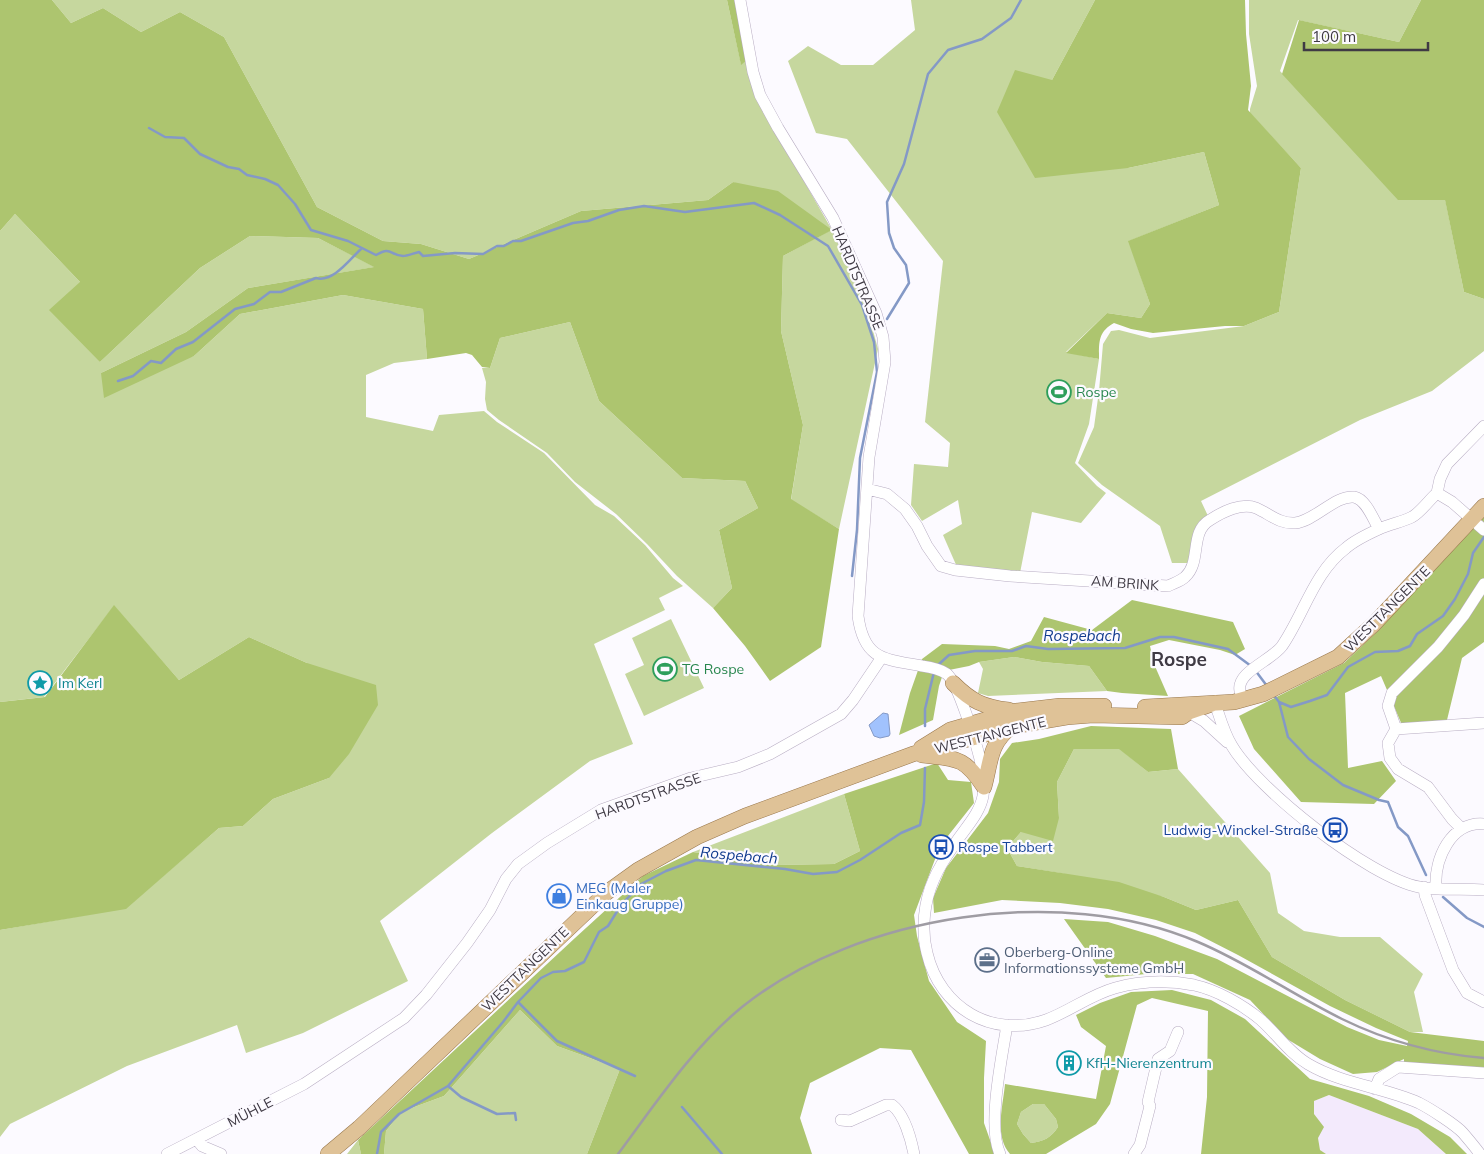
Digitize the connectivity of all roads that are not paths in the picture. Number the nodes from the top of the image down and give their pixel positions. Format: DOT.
graph roads {
  1 [pos="740,0"];
  2 [pos="1484,426"];
  3 [pos="867,489"];
  4 [pos="1436,493"];
  5 [pos="1484,506"];
  6 [pos="1479,526"];
  7 [pos="1379,529"];
  8 [pos="1484,584"];
  9 [pos="882,657"];
  10 [pos="953,682"];
  11 [pos="1240,691"];
  12 [pos="1215,704"];
  13 [pos="1016,711"];
  14 [pos="1190,712"];
  15 [pos="1484,723"];
  16 [pos="1012,727"];
  17 [pos="1396,729"];
  18 [pos="971,730"];
  19 [pos="1232,747"];
  20 [pos="913,754"];
  21 [pos="984,788"];
  22 [pos="1484,824"];
  23 [pos="1461,828"];
  24 [pos="1424,887"];
  25 [pos="1436,888"];
  26 [pos="1484,890"];
  27 [pos="1484,1002"];
  28 [pos="1007,1025"];
  29 [pos="1178,1032"];
  30 [pos="1484,1073"];
  31 [pos="304,1084"];
  32 [pos="1375,1089"];
  33 [pos="841,1120"];
  34 [pos="197,1140"];
  35 [pos="167,1154"];
  36 [pos="221,1154"];
  37 [pos="328,1154"];
  38 [pos="914,1154"];
  39 [pos="1000,1154"];
  40 [pos="1134,1154"];
  41 [pos="1480,1154"];
  1 -- 3 [label="street, HARDTSTRASSE"];
  2 -- 4 [label="street"];
  3 -- 7 [label="street, AM BRINK"];
  3 -- 9 [label="street, HARDTSTRASSE"];
  4 -- 6 [label="street"];
  4 -- 7 [label="street"];
  5 -- 6 [label="main road, WESTTANGENTE"];
  6 -- 12 [label="main road, WESTTANGENTE"];
  7 -- 11 [label="street"];
  8 -- 17 [label="street"];
  9 -- 10 [label="street"];
  9 -- 31 [label="street, HARDTSTRASSE"];
  10 -- 13 [label="main road"];
  10 -- 18 [label="street"];
  12 -- 13 [label="main road, WESTTANGENTE"];
  12 -- 14 [label="main road, WESTTANGENTE"];
  12 -- 19 [label="street"];
  13 -- 18 [label="main road, WESTTANGENTE"];
  14 -- 16 [label="main road, WESTTANGENTE"];
  14 -- 19 [label="street"];
  15 -- 17 [label="street"];
  16 -- 18 [label="main road, WESTTANGENTE"];
  16 -- 21 [label="main road"];
  17 -- 23 [label="street"];
  18 -- 20 [label="main road, WESTTANGENTE"];
  18 -- 21 [label="street"];
  19 -- 24 [label="street"];
  20 -- 21 [label="main road"];
  20 -- 37 [label="main road, WESTTANGENTE"];
  21 -- 28 [label="street"];
  22 -- 23 [label="street"];
  23 -- 25 [label="street"];
  24 -- 25 [label="street"];
  24 -- 27 [label="street"];
  25 -- 26 [label="street"];
  28 -- 32 [label="street"];
  28 -- 39 [label="street"];
  29 -- 40 [label="street"];
  30 -- 32 [label="street"];
  31 -- 34 [label="street, MÜHLE"];
  32 -- 41 [label="street"];
  33 -- 38 [label="street"];
  34 -- 35 [label="street, MÜHLE"];
  34 -- 36 [label="street"];
}
